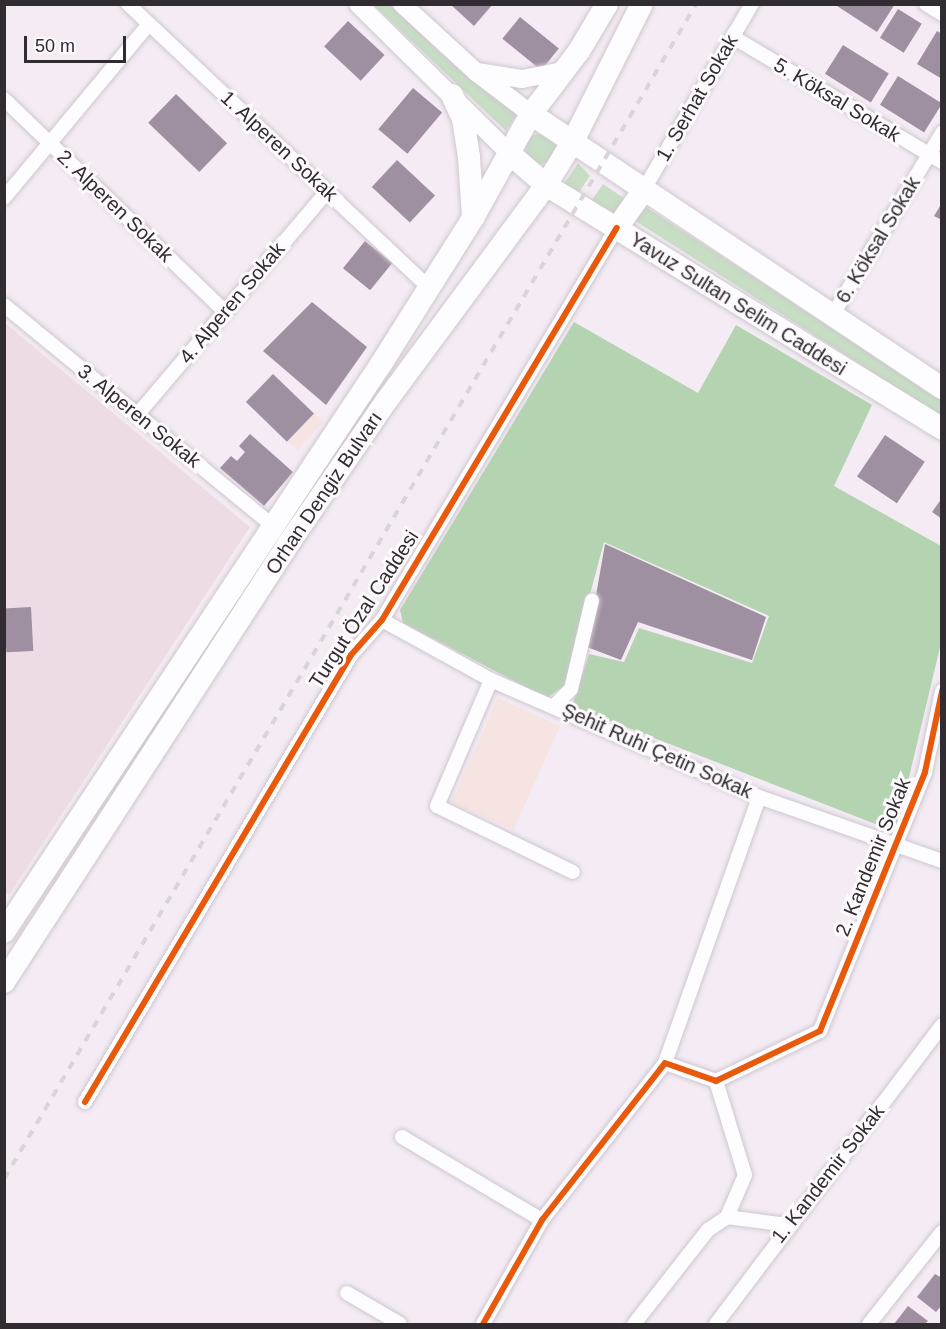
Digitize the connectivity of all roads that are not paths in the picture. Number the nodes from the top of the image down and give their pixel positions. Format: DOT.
graph roads {
  1 [pos="128,4"];
  2 [pos="358,4"];
  3 [pos="402,4"];
  4 [pos="608,4"];
  5 [pos="642,4"];
  6 [pos="752,4"];
  7 [pos="926,4"];
  8 [pos="942,14"];
  9 [pos="149,24"];
  10 [pos="733,37"];
  11 [pos="564,71"];
  12 [pos="476,72"];
  13 [pos="452,95"];
  14 [pos="4,99"];
  15 [pos="531,114"];
  16 [pos="942,133"];
  17 [pos="573,141"];
  18 [pos="50,144"];
  19 [pos="509,153"];
  20 [pos="929,155"];
  21 [pos="942,162"];
  22 [pos="546,185"];
  23 [pos="643,191"];
  24 [pos="327,192"];
  25 [pos="4,198"];
  26 [pos="473,218"];
  27 [pos="617,228"];
  28 [pos="429,288"];
  29 [pos="4,305"];
  30 [pos="225,312"];
  31 [pos="832,316"];
  32 [pos="942,388"];
  33 [pos="138,415"];
  34 [pos="942,429"];
  35 [pos="273,526"];
  36 [pos="592,600"];
  37 [pos="381,620"];
  38 [pos="491,680"];
  39 [pos="942,691"];
  40 [pos="554,706"];
  41 [pos="759,797"];
  42 [pos="898,846"];
  43 [pos="942,861"];
  44 [pos="573,872"];
  45 [pos="8,917"];
  46 [pos="4,982"];
  47 [pos="942,1025"];
  48 [pos="665,1063"];
  49 [pos="716,1081"];
  50 [pos="85,1102"];
  51 [pos="402,1137"];
  52 [pos="727,1217"];
  53 [pos="542,1220"];
  54 [pos="788,1225"];
  55 [pos="942,1232"];
  56 [pos="346,1293"];
  57 [pos="400,1324"];
  58 [pos="483,1324"];
  59 [pos="634,1324"];
  60 [pos="716,1324"];
  61 [pos="869,1324"];
  1 -- 9 [label="street, 1. Alperen Sokak"];
  2 -- 13 [label="street"];
  3 -- 12 [label="street"];
  4 -- 11 [label="main road, Orhan Dengiz Bulvarı"];
  5 -- 17 [label="main road, Orhan Dengiz Bulvarı"];
  6 -- 10 [label="street, 1. Serhat Sokak"];
  7 -- 8 [label="street"];
  9 -- 18 [label="street"];
  9 -- 24 [label="street, 1. Alperen Sokak"];
  10 -- 20 [label="street, 5. Köksal Sokak"];
  10 -- 23 [label="street, 1. Serhat Sokak"];
  11 -- 12 [label="street"];
  11 -- 15 [label="main road, Orhan Dengiz Bulvarı"];
  12 -- 15 [label="street"];
  13 -- 19 [label="street"];
  13 -- 26 [label="main road"];
  14 -- 18 [label="street, 2. Alperen Sokak"];
  15 -- 17 [label="main road, Yavuz Sultan Selim Caddesi"];
  15 -- 19 [label="main road, Orhan Dengiz Bulvarı"];
  16 -- 20 [label="street, 6. Köksal Sokak"];
  17 -- 22 [label="main road, Orhan Dengiz Bulvarı"];
  17 -- 23 [label="main road, Yavuz Sultan Selim Caddesi"];
  18 -- 25 [label="street"];
  18 -- 30 [label="street, 2. Alperen Sokak"];
  19 -- 22 [label="main road, Yavuz Sultan Selim Caddesi"];
  19 -- 26 [label="main road, Orhan Dengiz Bulvarı"];
  20 -- 21 [label="street, 5. Köksal Sokak"];
  20 -- 31 [label="street, 6. Köksal Sokak"];
  22 -- 27 [label="main road, Yavuz Sultan Selim Caddesi"];
  22 -- 46 [label="main road, Orhan Dengiz Bulvarı"];
  23 -- 27 [label="main road"];
  23 -- 31 [label="main road, Yavuz Sultan Selim Caddesi"];
  24 -- 28 [label="street, 1. Alperen Sokak"];
  24 -- 30 [label="street, 4. Alperen Sokak"];
  26 -- 28 [label="main road, Orhan Dengiz Bulvarı"];
  27 -- 34 [label="main road, Yavuz Sultan Selim Caddesi"];
  27 -- 37 [label="street, Turgut Özal Caddesi"];
  28 -- 35 [label="main road, Orhan Dengiz Bulvarı"];
  29 -- 33 [label="street, 3. Alperen Sokak"];
  30 -- 33 [label="street, 4. Alperen Sokak"];
  31 -- 32 [label="main road, Yavuz Sultan Selim Caddesi"];
  33 -- 35 [label="street, 3. Alperen Sokak"];
  35 -- 45 [label="main road, Orhan Dengiz Bulvarı"];
  36 -- 40 [label="street"];
  37 -- 38 [label="street, Şehit Ruhi Çetin Sokak"];
  37 -- 50 [label="street, Turgut Özal Caddesi"];
  38 -- 40 [label="street, Şehit Ruhi Çetin Sokak"];
  38 -- 44 [label="street"];
  39 -- 42 [label="street, 2. Kandemir Sokak"];
  40 -- 41 [label="street, Şehit Ruhi Çetin Sokak"];
  41 -- 42 [label="street, Şehit Ruhi Çetin Sokak"];
  41 -- 48 [label="street"];
  42 -- 43 [label="street, Şehit Ruhi Çetin Sokak"];
  42 -- 49 [label="street, 2. Kandemir Sokak"];
  47 -- 54 [label="street, 1. Kandemir Sokak"];
  48 -- 49 [label="street"];
  48 -- 53 [label="street"];
  49 -- 52 [label="street"];
  51 -- 53 [label="street"];
  52 -- 54 [label="street"];
  52 -- 59 [label="street"];
  53 -- 58 [label="street"];
  54 -- 60 [label="street, 1. Kandemir Sokak"];
  55 -- 61 [label="street"];
  56 -- 57 [label="street"];
}
